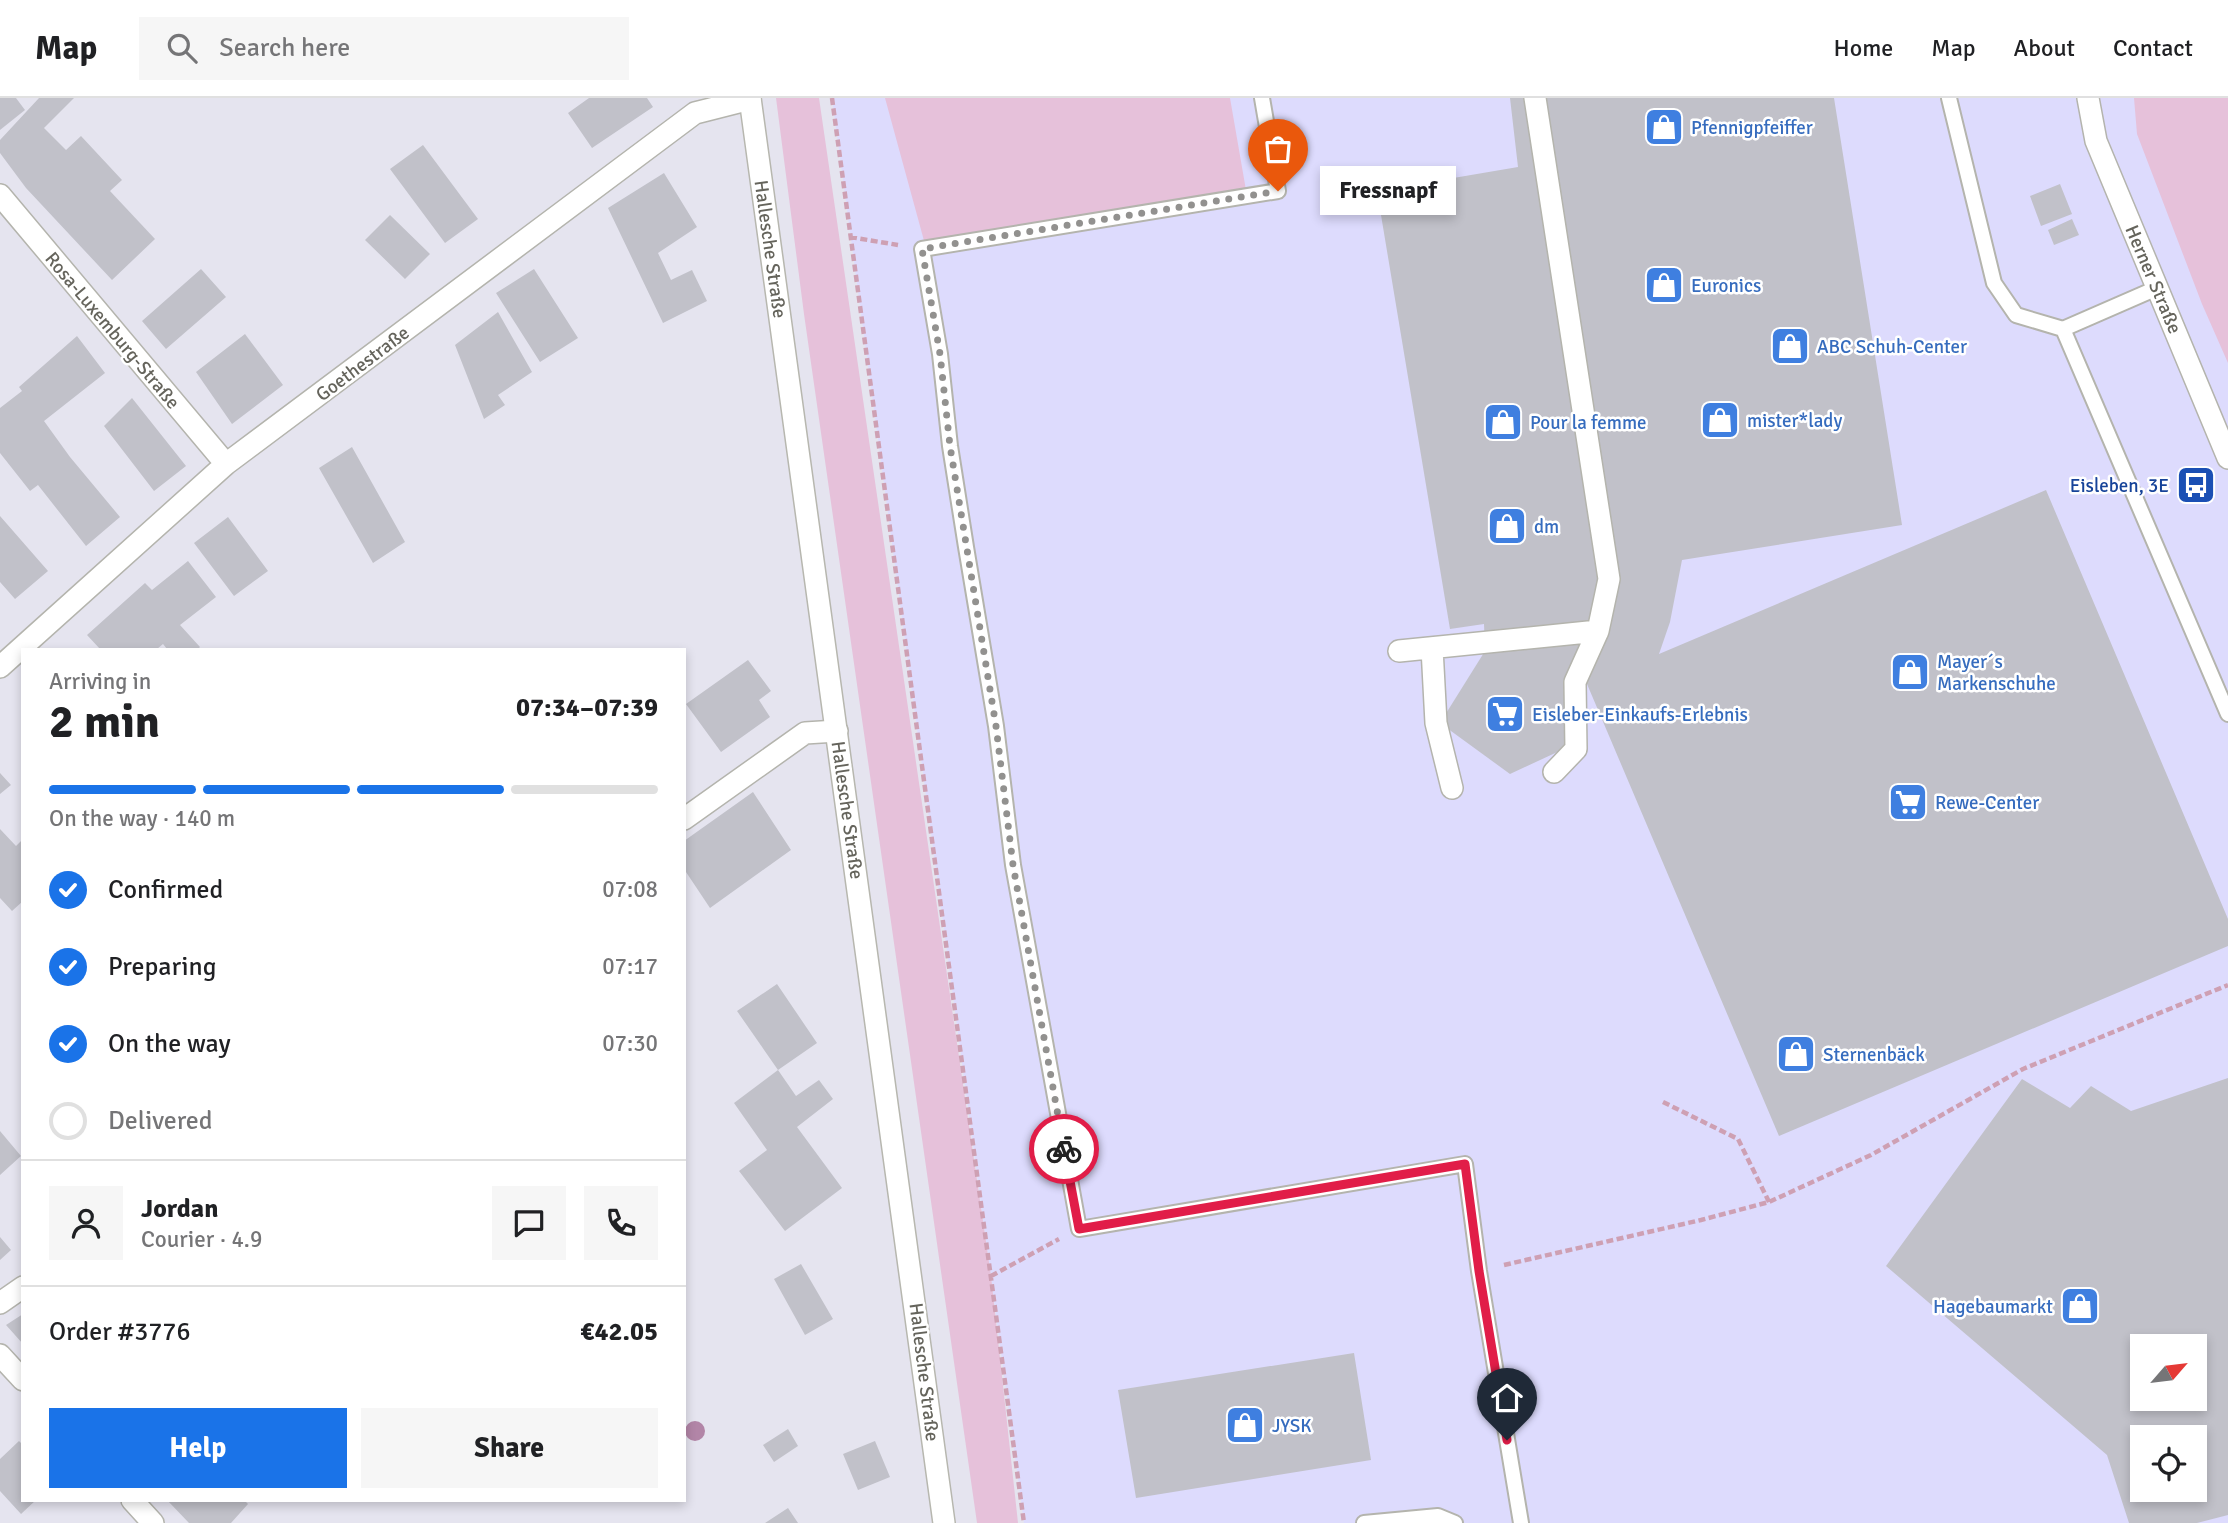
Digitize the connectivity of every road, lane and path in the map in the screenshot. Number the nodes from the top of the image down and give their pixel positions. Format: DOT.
graph roads {
  1 [pos="750,98"];
  2 [pos="832,98"];
  3 [pos="1262,98"];
  4 [pos="1535,98"];
  5 [pos="1949,98"];
  6 [pos="2088,98"];
  7 [pos="0,195"];
  8 [pos="850,237"];
  9 [pos="922,249"];
  10 [pos="2157,288"];
  11 [pos="2063,329"];
  12 [pos="2228,458"];
  13 [pos="226,464"];
  14 [pos="1598,631"];
  15 [pos="21,648"];
  16 [pos="21,648"];
  17 [pos="1432,648"];
  18 [pos="1399,651"];
  19 [pos="0,667"];
  20 [pos="2228,714"];
  21 [pos="837,731"];
  22 [pos="1554,772"];
  23 [pos="1452,788"];
  24 [pos="686,817"];
  25 [pos="2228,985"];
  26 [pos="1663,1102"];
  27 [pos="1769,1202"];
  28 [pos="1054,1241"];
  29 [pos="1479,1271"];
  30 [pos="990,1276"];
  31 [pos="21,1288"];
  32 [pos="0,1303"];
  33 [pos="0,1355"];
  34 [pos="21,1378"];
  35 [pos="134,1502"];
  36 [pos="153,1523"];
  37 [pos="944,1523"];
  38 [pos="1024,1523"];
  39 [pos="1364,1523"];
  40 [pos="1455,1523"];
  41 [pos="1521,1523"];
  1 -- 13 [label="street, Goethestraße"];
  1 -- 21 [label="street, Hallesche Straße"];
  2 -- 8 [label="path"];
  3 -- 9 [label="lane"];
  4 -- 14 [label="street"];
  5 -- 11 [label="lane"];
  6 -- 10 [label="street, Herner Straße"];
  7 -- 13 [label="street, Rosa-Luxemburg-Straße"];
  8 -- 9 [label="path"];
  8 -- 30 [label="path"];
  9 -- 29 [label="lane"];
  10 -- 11 [label="lane"];
  10 -- 12 [label="street, Herner Straße"];
  11 -- 20 [label="lane"];
  13 -- 15 [label="street, Goethestraße"];
  14 -- 17 [label="street"];
  14 -- 22 [label="street"];
  16 -- 19 [label="street, Goethestraße"];
  17 -- 18 [label="street"];
  17 -- 23 [label="street"];
  21 -- 24 [label="street"];
  21 -- 37 [label="street, Hallesche Straße"];
  25 -- 27 [label="path"];
  26 -- 27 [label="path"];
  27 -- 29 [label="path"];
  28 -- 30 [label="path"];
  29 -- 41 [label="lane"];
  30 -- 38 [label="path"];
  31 -- 32 [label="street"];
  33 -- 34 [label="street"];
  35 -- 36 [label="street"];
  39 -- 40 [label="lane"];
}
